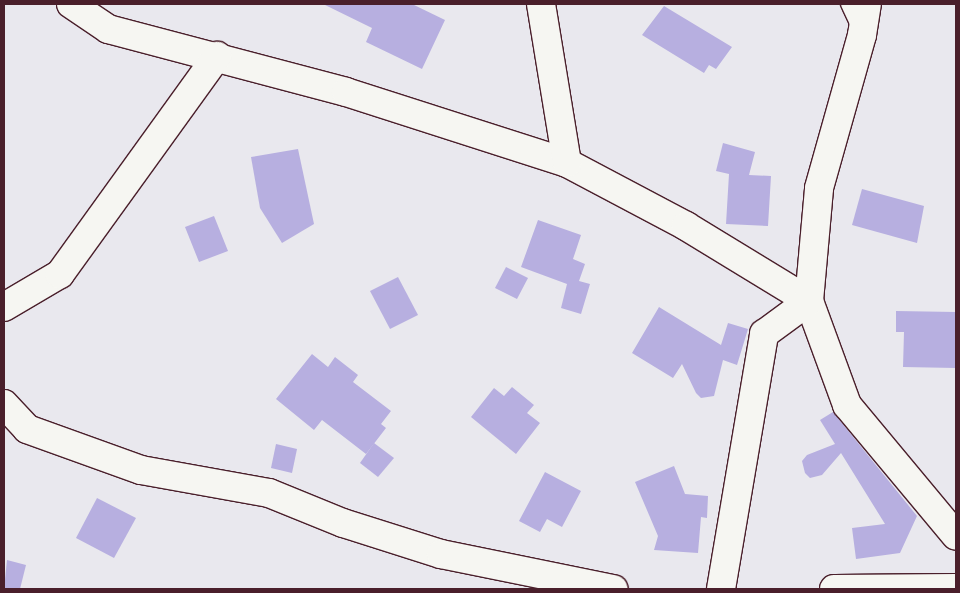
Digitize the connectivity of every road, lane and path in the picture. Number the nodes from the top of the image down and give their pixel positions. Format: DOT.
graph roads {
  1 [pos="71,4"];
  2 [pos="541,4"];
  3 [pos="848,4"];
  4 [pos="867,4"];
  5 [pos="862,35"];
  6 [pos="217,56"];
  7 [pos="567,163"];
  8 [pos="809,301"];
  9 [pos="4,307"];
  10 [pos="4,404"];
  11 [pos="956,536"];
  12 [pos="956,588"];
  13 [pos="613,589"];
  14 [pos="721,589"];
  15 [pos="834,589"];
  1 -- 6 [label="street"];
  2 -- 7 [label="street"];
  3 -- 5 [label="lane"];
  4 -- 5 [label="street"];
  5 -- 8 [label="street"];
  6 -- 7 [label="street"];
  6 -- 9 [label="street"];
  7 -- 8 [label="street"];
  8 -- 11 [label="street"];
  8 -- 14 [label="street"];
  10 -- 13 [label="street"];
  12 -- 15 [label="street"];
}
